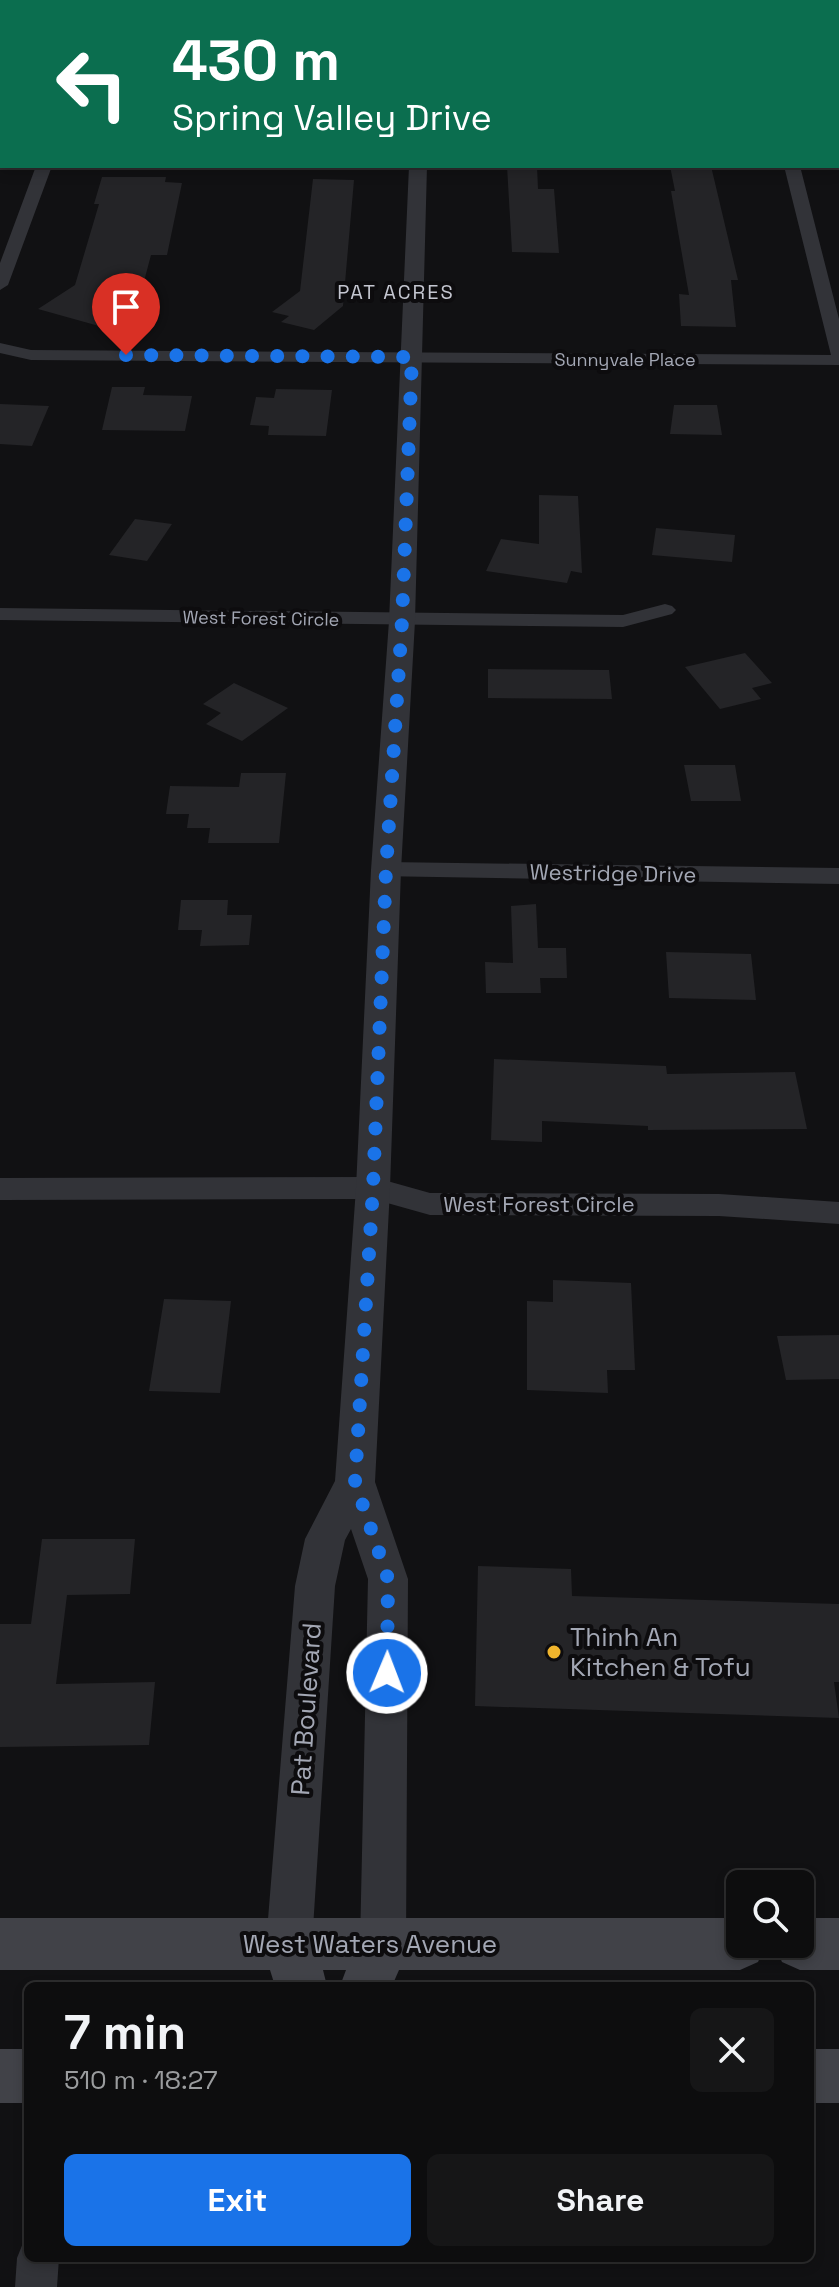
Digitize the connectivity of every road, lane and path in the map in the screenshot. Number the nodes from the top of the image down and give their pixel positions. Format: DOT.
graph roads {
  1 [pos="43,168"];
  2 [pos="418,168"];
  3 [pos="793,168"];
  4 [pos="0,285"];
  5 [pos="0,348"];
  6 [pos="839,353"];
  7 [pos="412,357"];
  8 [pos="839,360"];
  9 [pos="665,610"];
  10 [pos="0,614"];
  11 [pos="402,621"];
  12 [pos="386,870"];
  13 [pos="839,876"];
  14 [pos="373,1188"];
  15 [pos="0,1189"];
  16 [pos="839,1213"];
  17 [pos="355,1482"];
  18 [pos="0,1944"];
  19 [pos="814,1944"];
  20 [pos="839,1944"];
  21 [pos="726,1945"];
  22 [pos="295,1965"];
  23 [pos="374,1965"];
  24 [pos="0,2076"];
  25 [pos="24,2076"];
  26 [pos="814,2076"];
  27 [pos="839,2076"];
  28 [pos="38,2262"];
  29 [pos="36,2287"];
  1 -- 4 [label="street"];
  2 -- 7 [label="street, Pat Boulevard"];
  3 -- 6 [label="street"];
  5 -- 7 [label="street, Sunnyvale Place"];
  7 -- 8 [label="street, Sunnyvale Place"];
  7 -- 11 [label="street, Pat Boulevard"];
  9 -- 11 [label="street, West Forest Circle"];
  10 -- 11 [label="street, West Forest Circle"];
  11 -- 12 [label="street, Pat Boulevard"];
  12 -- 13 [label="street, Westridge Drive"];
  12 -- 14 [label="street, Pat Boulevard"];
  14 -- 15 [label="street, West Forest Circle"];
  14 -- 16 [label="street, West Forest Circle"];
  14 -- 17 [label="street, Pat Boulevard"];
  17 -- 22 [label="street, Pat Boulevard"];
  17 -- 23 [label="street, Pat Boulevard"];
  18 -- 22 [label="main road, West Waters Avenue"];
  19 -- 20 [label="main road"];
  21 -- 23 [label="main road, West Waters Avenue"];
  22 -- 23 [label="main road, West Waters Avenue"];
  24 -- 25 [label="main road"];
  26 -- 27 [label="main road"];
  28 -- 29 [label="street"];
}
